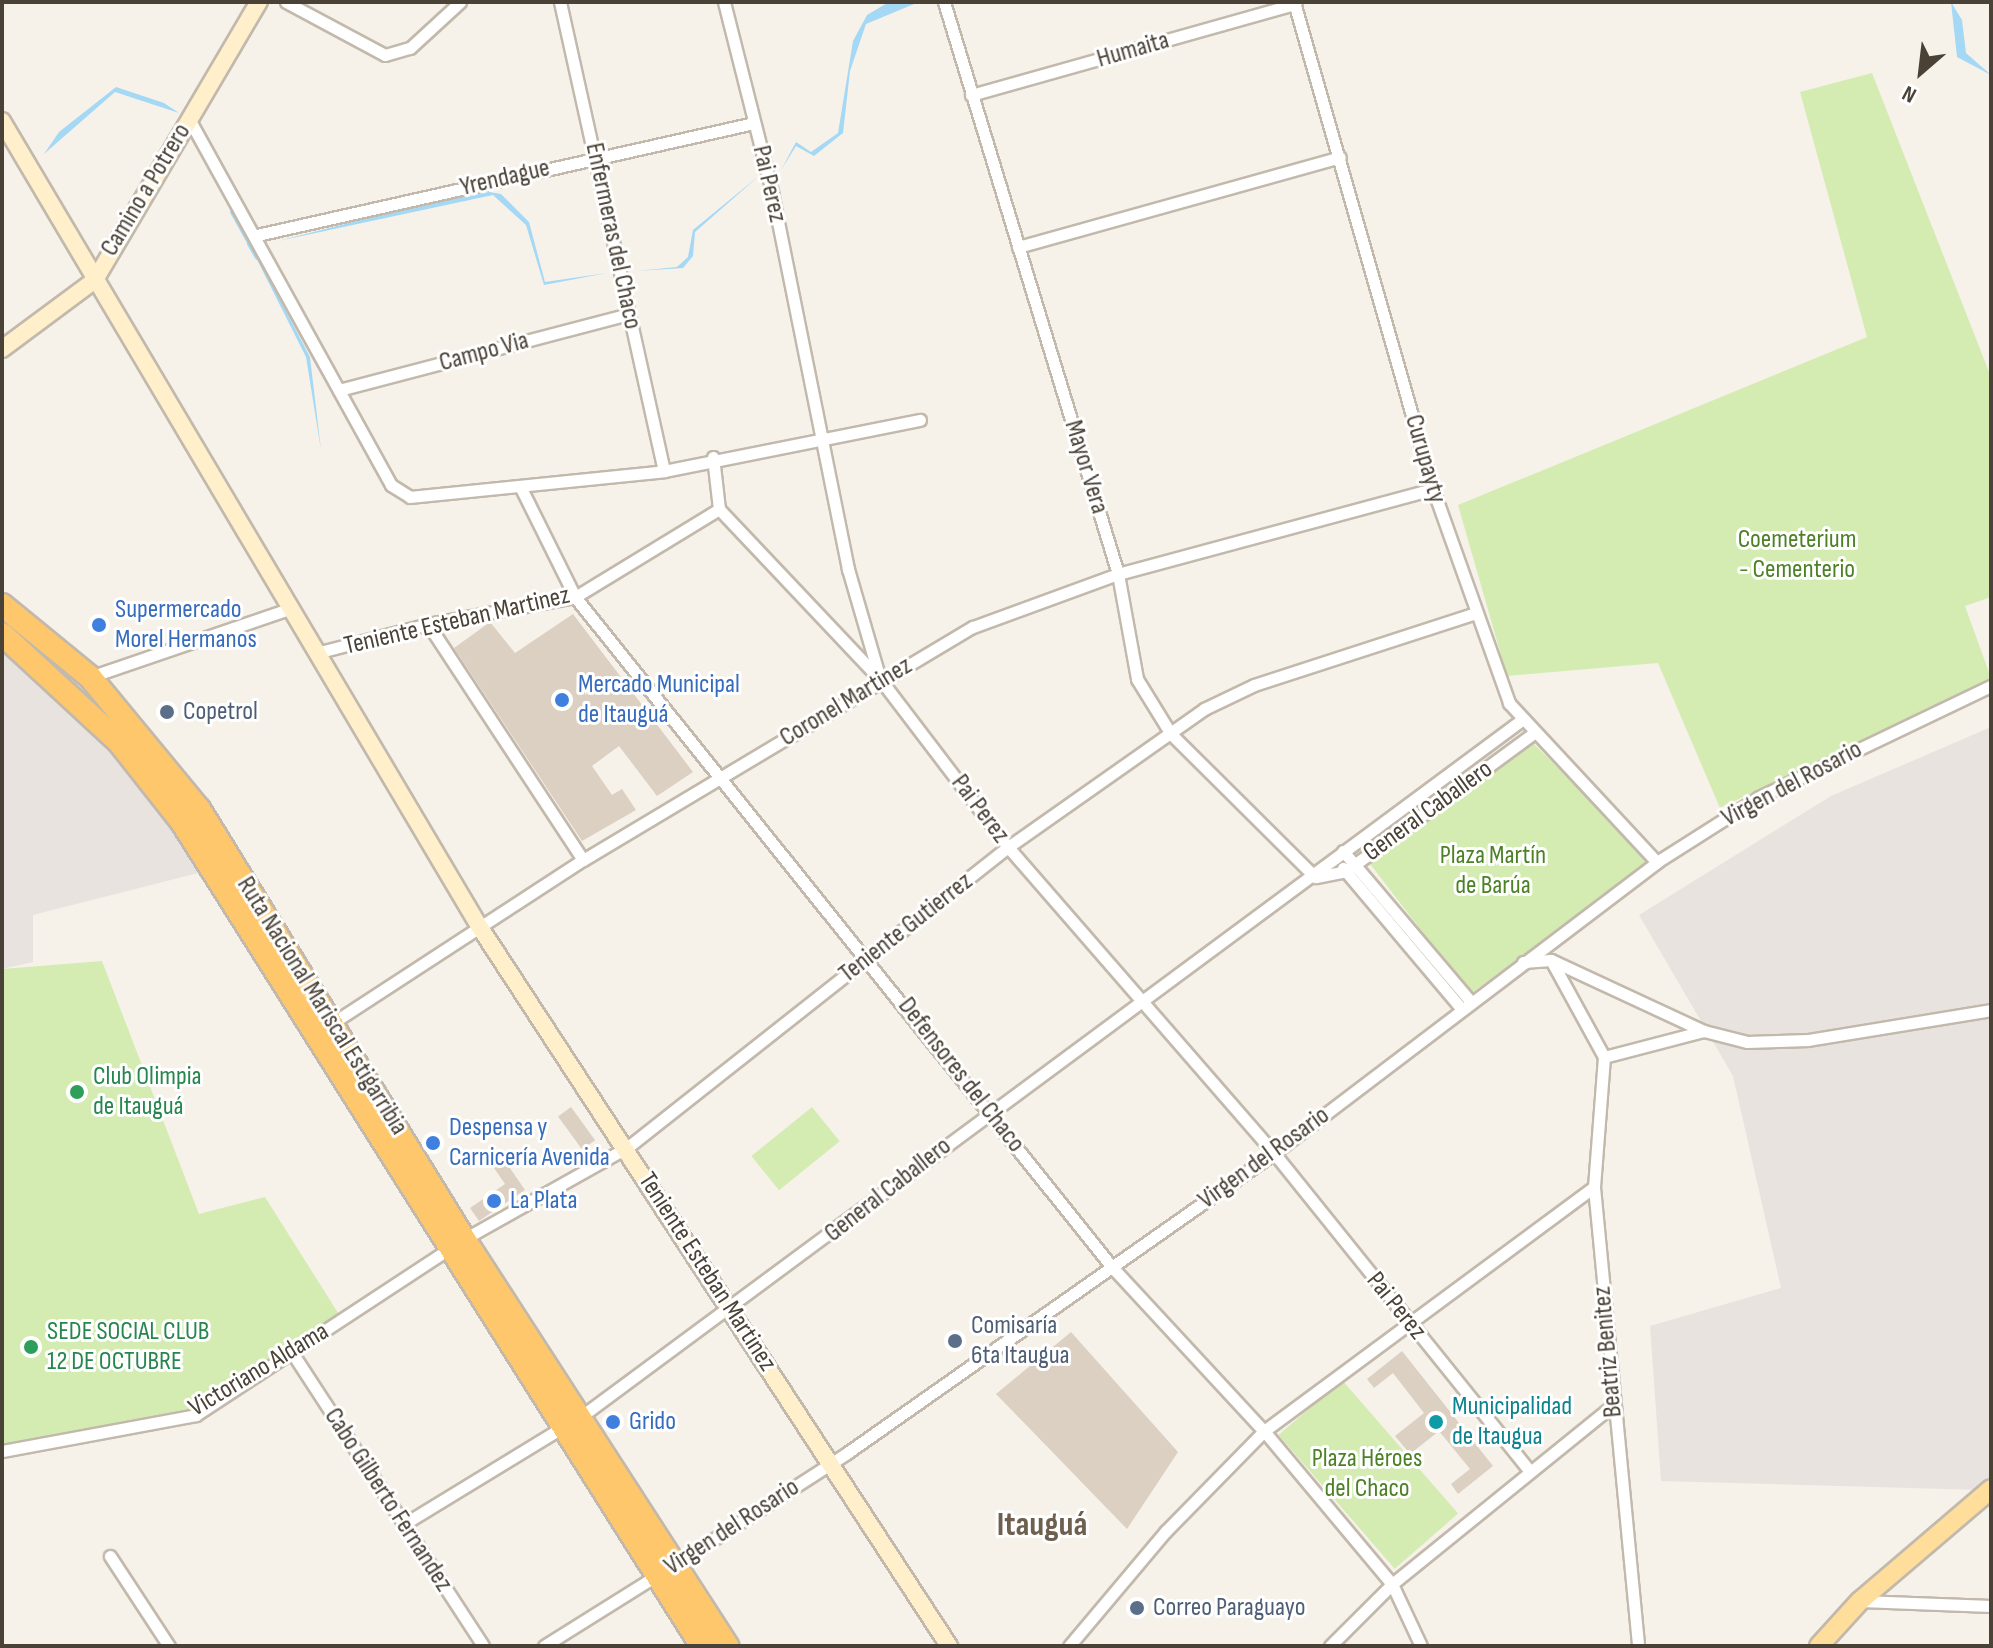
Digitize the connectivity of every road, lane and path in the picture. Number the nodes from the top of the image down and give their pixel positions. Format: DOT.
graph roads {
  1 [pos="259,2"];
  2 [pos="286,2"];
  3 [pos="460,2"];
  4 [pos="560,2"];
  5 [pos="724,2"];
  6 [pos="944,2"];
  7 [pos="1294,3"];
  8 [pos="971,95"];
  9 [pos="189,119"];
  10 [pos="2,121"];
  11 [pos="754,123"];
  12 [pos="597,157"];
  13 [pos="1340,157"];
  14 [pos="257,235"];
  15 [pos="1018,247"];
  16 [pos="95,280"];
  17 [pos="629,314"];
  18 [pos="2,349"];
  19 [pos="339,390"];
  20 [pos="920,420"];
  21 [pos="822,436"];
  22 [pos="713,457"];
  23 [pos="664,471"];
  24 [pos="521,488"];
  25 [pos="1433,489"];
  26 [pos="719,509"];
  27 [pos="1118,574"];
  28 [pos="575,597"];
  29 [pos="2,605"];
  30 [pos="289,609"];
  31 [pos="1473,614"];
  32 [pos="428,624"];
  33 [pos="2,634"];
  34 [pos="316,653"];
  35 [pos="90,677"];
  36 [pos="880,679"];
  37 [pos="1991,686"];
  38 [pos="1523,719"];
  39 [pos="1535,732"];
  40 [pos="1171,734"];
  41 [pos="724,777"];
  42 [pos="1008,847"];
  43 [pos="1339,855"];
  44 [pos="583,860"];
  45 [pos="1657,862"];
  46 [pos="1350,868"];
  47 [pos="1315,877"];
  48 [pos="479,926"];
  49 [pos="868,957"];
  50 [pos="1551,960"];
  51 [pos="1523,963"];
  52 [pos="1138,999"];
  53 [pos="1466,1005"];
  54 [pos="1991,1010"];
  55 [pos="334,1022"];
  56 [pos="1704,1031"];
  57 [pos="315,1036"];
  58 [pos="1604,1057"];
  59 [pos="990,1112"];
  60 [pos="628,1147"];
  61 [pos="1274,1153"];
  62 [pos="1594,1187"];
  63 [pos="457,1244"];
  64 [pos="1112,1267"];
  65 [pos="732,1311"];
  66 [pos="1410,1324"];
  67 [pos="293,1354"];
  68 [pos="1612,1406"];
  69 [pos="571,1423"];
  70 [pos="1264,1431"];
  71 [pos="2,1451"];
  72 [pos="830,1464"];
  73 [pos="1529,1470"];
  74 [pos="1991,1489"];
  75 [pos="404,1524"];
  76 [pos="110,1556"];
  77 [pos="666,1570"];
  78 [pos="1392,1584"];
  79 [pos="1860,1601"];
  80 [pos="1991,1606"];
  81 [pos="169,1646"];
  82 [pos="483,1646"];
  83 [pos="544,1646"];
  84 [pos="702,1646"];
  85 [pos="727,1646"];
  86 [pos="949,1646"];
  87 [pos="1069,1646"];
  88 [pos="1330,1646"];
  89 [pos="1421,1646"];
  90 [pos="1638,1646"];
  91 [pos="1819,1646"];
  1 -- 9 [label="street, Camino a Potrero"];
  2 -- 3 [label="street"];
  4 -- 12 [label="street, Enfermeras del Chaco"];
  5 -- 11 [label="street, Pai Perez"];
  6 -- 8 [label="street, Mayor Vera"];
  7 -- 8 [label="street, Humaita"];
  7 -- 13 [label="street, Curupayty"];
  8 -- 15 [label="street, Mayor Vera"];
  9 -- 14 [label="street"];
  9 -- 16 [label="street, Camino a Potrero"];
  10 -- 16 [label="street, Teniente Esteban Martinez"];
  11 -- 12 [label="street, Yrendague"];
  11 -- 21 [label="street, Pai Perez"];
  12 -- 14 [label="street, Yrendague"];
  12 -- 17 [label="street, Enfermeras del Chaco"];
  13 -- 15 [label="street"];
  13 -- 25 [label="street, Curupayty"];
  14 -- 19 [label="street"];
  15 -- 27 [label="street, Mayor Vera"];
  16 -- 18 [label="street, Camino a Potrero"];
  16 -- 30 [label="street, Teniente Esteban Martinez"];
  17 -- 19 [label="street, Campo Via"];
  17 -- 23 [label="street, Enfermeras del Chaco"];
  19 -- 24 [label="street"];
  20 -- 21 [label="street"];
  21 -- 22 [label="street"];
  21 -- 36 [label="street, Pai Perez"];
  22 -- 23 [label="street"];
  22 -- 26 [label="street"];
  23 -- 24 [label="street"];
  24 -- 28 [label="street, Defensores del Chaco"];
  25 -- 27 [label="street, Coronel Martinez"];
  25 -- 31 [label="street, Curupayty"];
  26 -- 28 [label="street, Teniente Esteban Martinez"];
  26 -- 36 [label="street"];
  27 -- 36 [label="street, Coronel Martinez"];
  27 -- 40 [label="street, Mayor Vera"];
  28 -- 32 [label="street, Teniente Esteban Martinez"];
  28 -- 41 [label="street, Defensores del Chaco"];
  29 -- 35 [label="highway, Ruta Nacional Mariscal Estigarribia"];
  30 -- 34 [label="street, Teniente Esteban Martinez"];
  30 -- 35 [label="street"];
  31 -- 38 [label="street, Curupayty"];
  31 -- 40 [label="street, Teniente Gutierrez"];
  32 -- 34 [label="street, Teniente Esteban Martinez"];
  32 -- 44 [label="street"];
  33 -- 57 [label="highway, Ruta Nacional Mariscal Estigarribia"];
  34 -- 48 [label="street, Teniente Esteban Martinez"];
  35 -- 55 [label="highway, Ruta Nacional Mariscal Estigarribia"];
  36 -- 41 [label="street, Coronel Martinez"];
  36 -- 42 [label="street, Pai Perez"];
  37 -- 45 [label="street, Virgen del Rosario"];
  38 -- 39 [label="street, Curupayty"];
  38 -- 43 [label="street, General Caballero"];
  39 -- 45 [label="street, Curupayty"];
  39 -- 46 [label="street, General Caballero"];
  40 -- 42 [label="street, Teniente Gutierrez"];
  40 -- 47 [label="street, Mayor Vera"];
  41 -- 44 [label="street, Coronel Martinez"];
  41 -- 49 [label="street, Defensores del Chaco"];
  42 -- 49 [label="street, Teniente Gutierrez"];
  42 -- 52 [label="street, Pai Perez"];
  43 -- 46 [label="street"];
  43 -- 47 [label="street, General Caballero"];
  44 -- 48 [label="street, Coronel Martinez"];
  45 -- 51 [label="street, Virgen del Rosario"];
  46 -- 47 [label="street, General Caballero"];
  46 -- 53 [label="street"];
  47 -- 52 [label="street, General Caballero"];
  48 -- 55 [label="street, Coronel Martinez"];
  48 -- 60 [label="street, Teniente Esteban Martinez"];
  49 -- 59 [label="street, Defensores del Chaco"];
  49 -- 60 [label="street, Teniente Gutierrez"];
  50 -- 51 [label="street"];
  50 -- 56 [label="street"];
  50 -- 58 [label="street"];
  51 -- 53 [label="street, Virgen del Rosario"];
  52 -- 59 [label="street, General Caballero"];
  52 -- 61 [label="street, Pai Perez"];
  53 -- 61 [label="street, Virgen del Rosario"];
  54 -- 56 [label="street"];
  55 -- 57 [label="street, Coronel Martinez"];
  55 -- 63 [label="highway, Ruta Nacional Mariscal Estigarribia"];
  56 -- 58 [label="street"];
  57 -- 63 [label="highway, Ruta Nacional Mariscal Estigarribia"];
  58 -- 62 [label="street, Beatriz Benitez"];
  59 -- 64 [label="street, Defensores del Chaco"];
  59 -- 65 [label="street, General Caballero"];
  60 -- 63 [label="street, Teniente Gutierrez"];
  60 -- 65 [label="street, Teniente Esteban Martinez"];
  61 -- 64 [label="street, Virgen del Rosario"];
  61 -- 66 [label="street, Pai Perez"];
  62 -- 66 [label="street"];
  62 -- 68 [label="street, Beatriz Benitez"];
  63 -- 67 [label="street, Victoriano Aldama"];
  63 -- 69 [label="highway, Ruta Nacional Mariscal Estigarribia"];
  64 -- 70 [label="street, Defensores del Chaco"];
  64 -- 72 [label="street, Virgen del Rosario"];
  65 -- 69 [label="street, General Caballero"];
  65 -- 72 [label="street, Teniente Esteban Martinez"];
  66 -- 70 [label="street"];
  66 -- 73 [label="street, Pai Perez"];
  67 -- 71 [label="street, Victoriano Aldama"];
  67 -- 75 [label="street, Cabo Gilberto Fernandez"];
  68 -- 73 [label="street"];
  68 -- 90 [label="street, Beatriz Benitez"];
  69 -- 75 [label="street, General Caballero"];
  69 -- 77 [label="highway, Ruta Nacional Mariscal Estigarribia"];
  70 -- 78 [label="street, Defensores del Chaco"];
  70 -- 87 [label="street"];
  72 -- 77 [label="street, Virgen del Rosario"];
  72 -- 86 [label="street, Teniente Esteban Martinez"];
  73 -- 78 [label="street"];
  74 -- 79 [label="main road"];
  75 -- 82 [label="street, Cabo Gilberto Fernandez"];
  76 -- 81 [label="street"];
  77 -- 83 [label="street, Virgen del Rosario"];
  77 -- 84 [label="highway, Ruta Nacional Mariscal Estigarribia"];
  77 -- 85 [label="highway, Ruta Nacional Mariscal Estigarribia"];
  78 -- 88 [label="street"];
  78 -- 89 [label="street, Defensores del Chaco"];
  79 -- 80 [label="street"];
  79 -- 91 [label="main road"];
}
